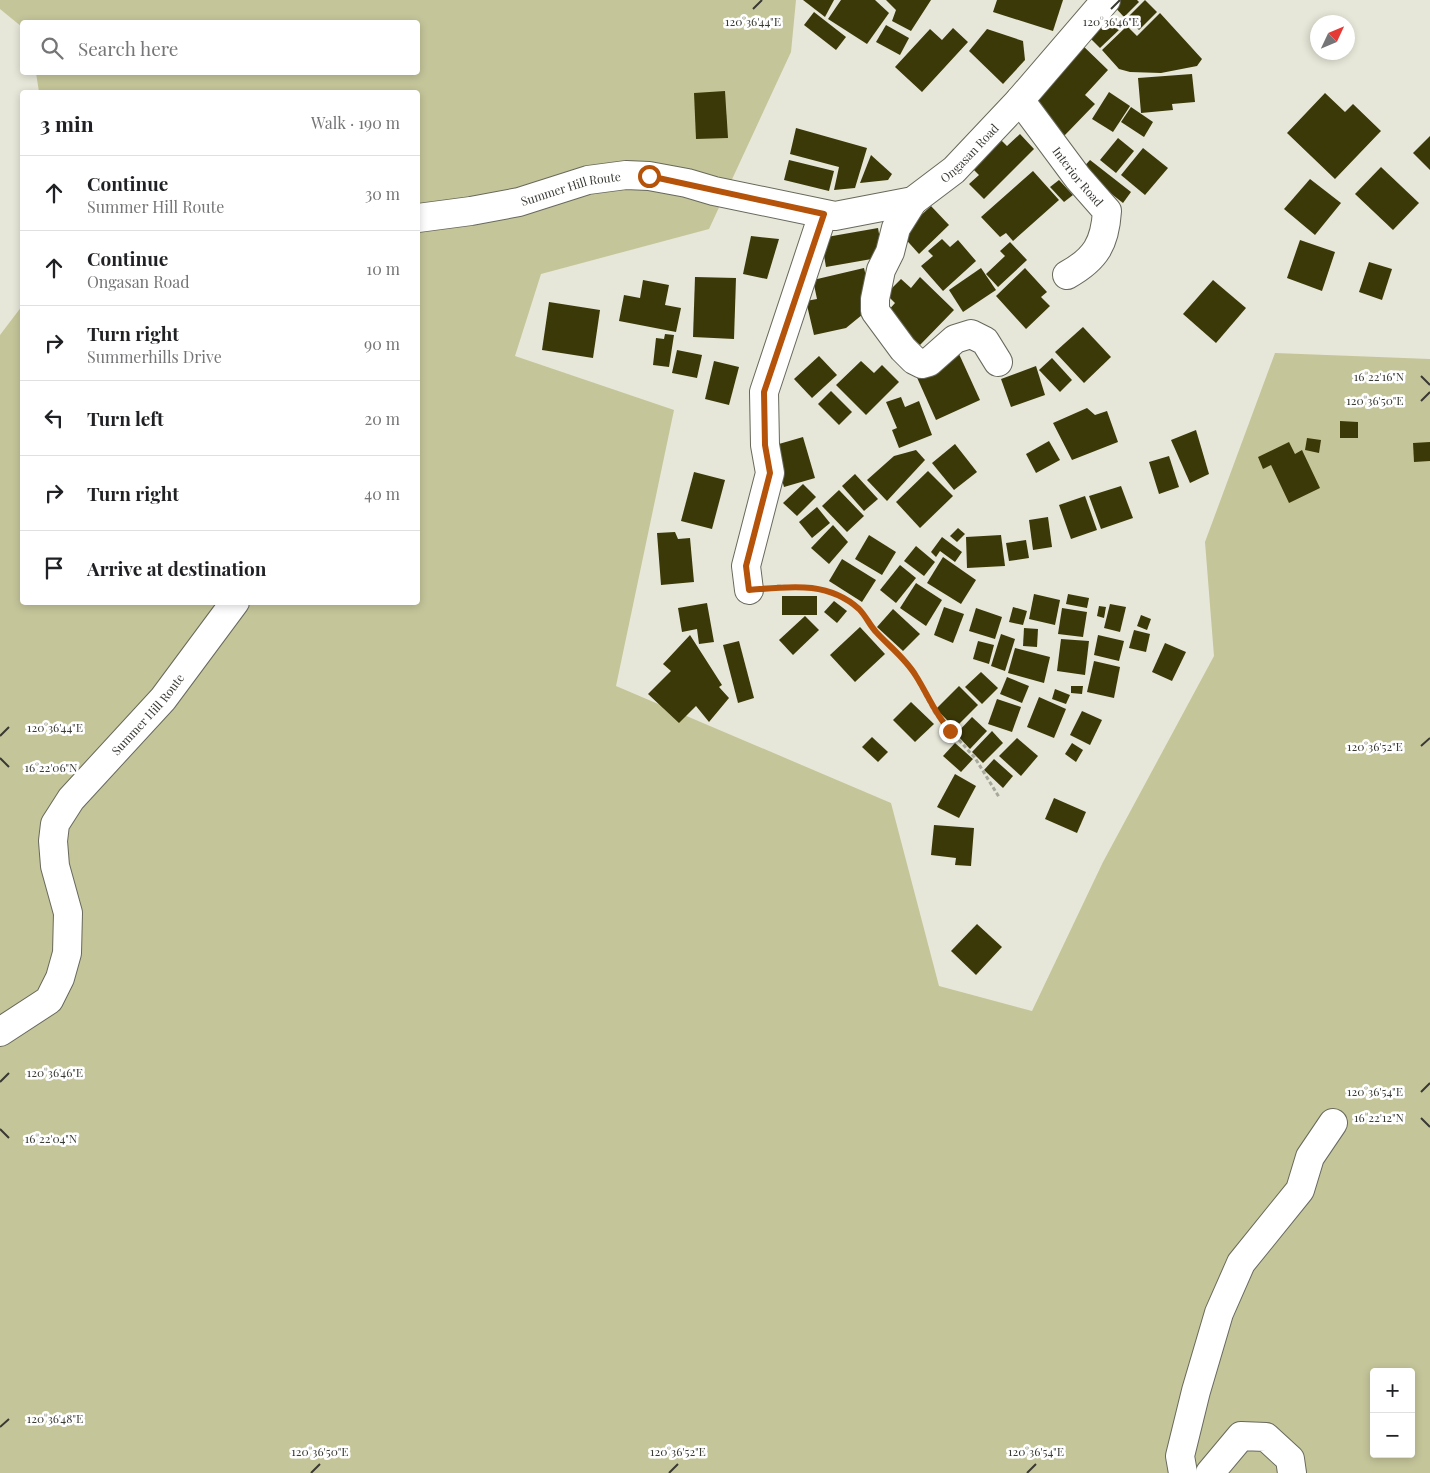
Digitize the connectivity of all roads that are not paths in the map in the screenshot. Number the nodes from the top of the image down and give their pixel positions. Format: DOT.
graph roads {
  1 [pos="1106,0"];
  2 [pos="1020,100"];
  3 [pos="913,201"];
  4 [pos="784,204"];
  5 [pos="824,214"];
  6 [pos="420,218"];
  7 [pos="1067,275"];
  8 [pos="998,362"];
  9 [pos="749,590"];
  10 [pos="233,605"];
  11 [pos="0,1032"];
  12 [pos="1333,1123"];
  13 [pos="1183,1473"];
  14 [pos="1210,1473"];
  15 [pos="1292,1473"];
  1 -- 2 [label="street, Ongasan Road"];
  2 -- 3 [label="street, Ongasan Road"];
  2 -- 7 [label="street, Interior Road"];
  3 -- 5 [label="street, Ongasan Road"];
  3 -- 8 [label="street"];
  4 -- 5 [label="street, Ongasan Road"];
  4 -- 6 [label="street, Summer Hill Route"];
  5 -- 9 [label="street"];
  10 -- 11 [label="street, Summer Hill Route"];
  12 -- 13 [label="street"];
  14 -- 15 [label="street"];
}
